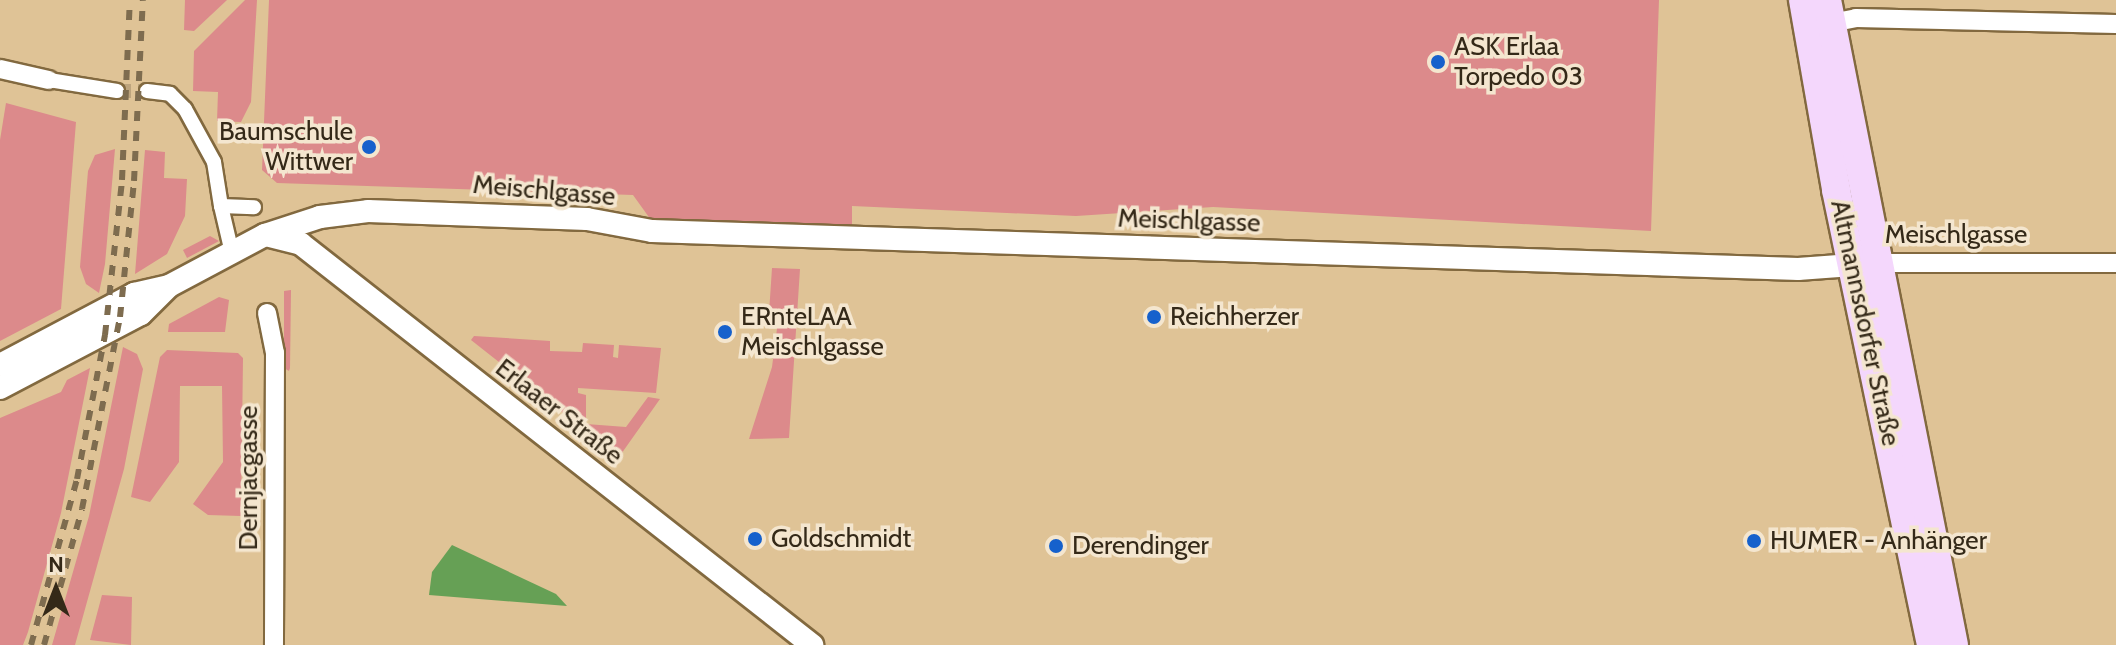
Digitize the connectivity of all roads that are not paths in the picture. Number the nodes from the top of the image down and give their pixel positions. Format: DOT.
graph roads {
  1 [pos="1803,0"];
  2 [pos="1829,11"];
  3 [pos="2116,24"];
  4 [pos="0,69"];
  5 [pos="49,80"];
  6 [pos="117,91"];
  7 [pos="147,91"];
  8 [pos="221,206"];
  9 [pos="254,207"];
  10 [pos="265,235"];
  11 [pos="232,253"];
  12 [pos="2116,263"];
  13 [pos="1866,264"];
  14 [pos="169,286"];
  15 [pos="267,313"];
  16 [pos="0,365"];
  17 [pos="0,388"];
  18 [pos="274,645"];
  19 [pos="812,645"];
  20 [pos="1931,645"];
  21 [pos="1954,645"];
  1 -- 13 [label="main road, Altmannsdorfer Straße"];
  2 -- 3 [label="street"];
  2 -- 13 [label="main road, Altmannsdorfer Straße"];
  4 -- 5 [label="street"];
  5 -- 6 [label="street"];
  7 -- 8 [label="street"];
  8 -- 9 [label="street"];
  8 -- 11 [label="street"];
  10 -- 11 [label="street, Meischlgasse"];
  10 -- 13 [label="street, Meischlgasse"];
  10 -- 19 [label="street, Erlaaer Straße"];
  11 -- 14 [label="street, Meischlgasse"];
  12 -- 13 [label="street, Meischlgasse"];
  13 -- 20 [label="main road, Altmannsdorfer Straße"];
  13 -- 21 [label="main road, Altmannsdorfer Straße"];
  14 -- 16 [label="street"];
  14 -- 17 [label="street"];
  15 -- 18 [label="street, Dernjacgasse"];
}
